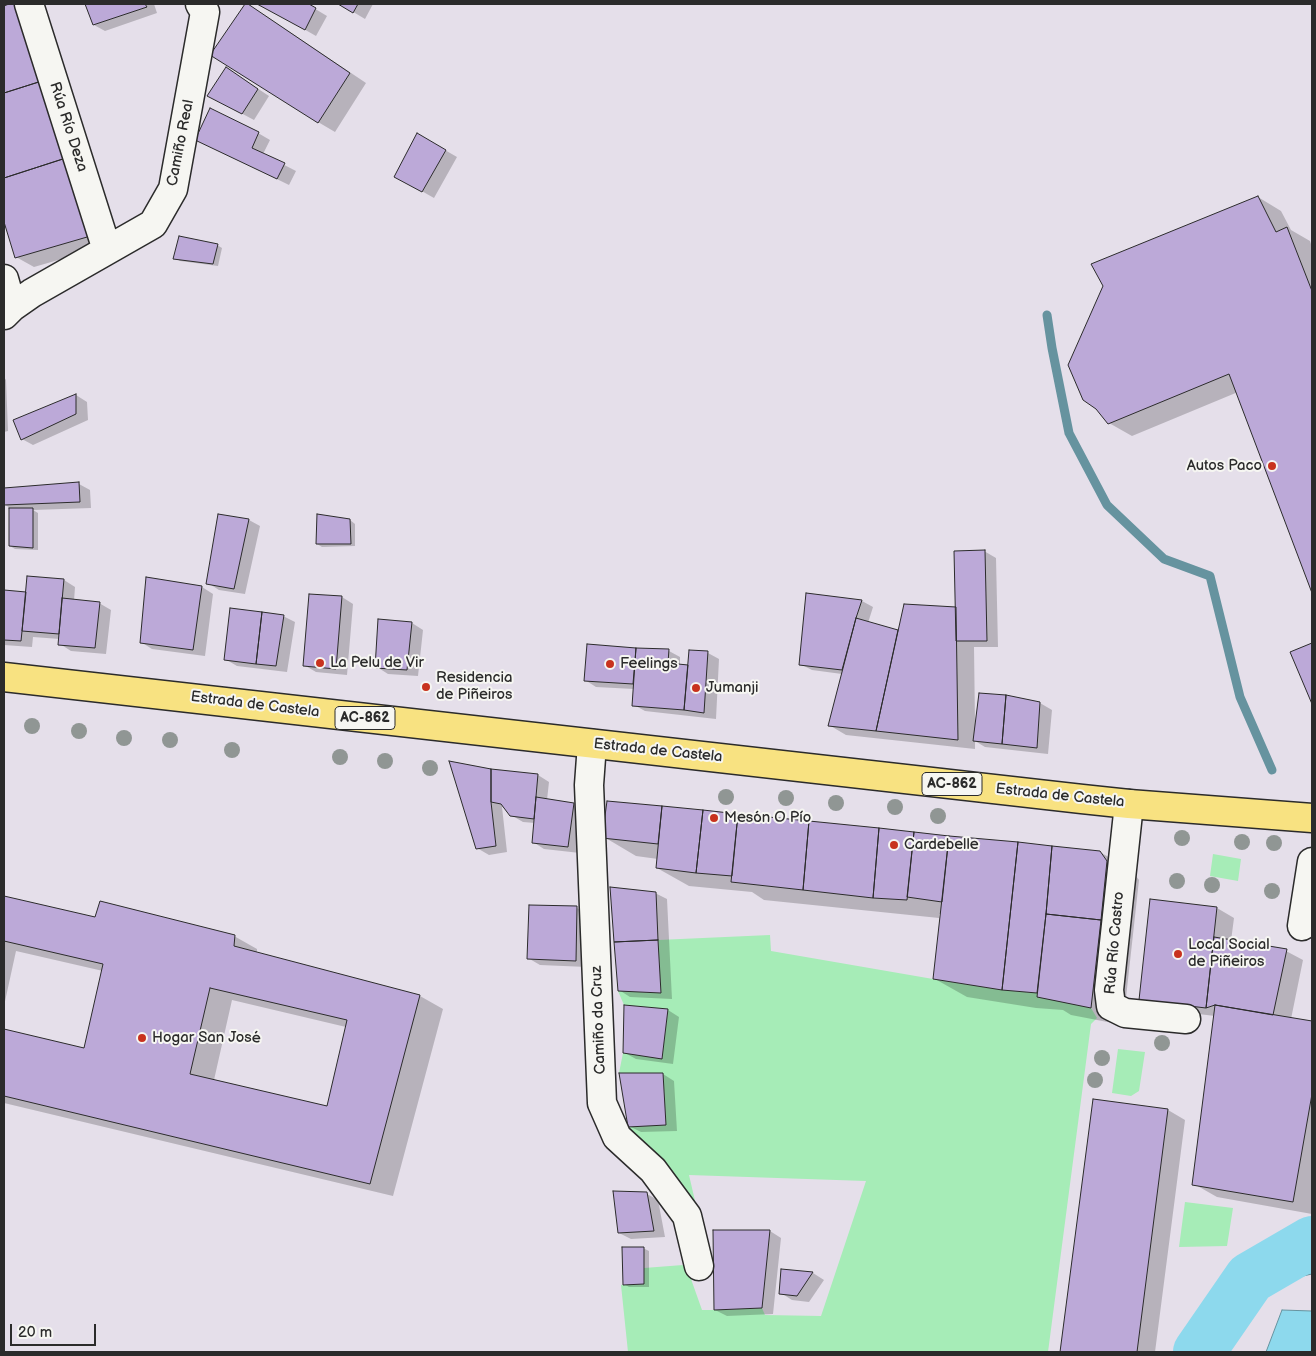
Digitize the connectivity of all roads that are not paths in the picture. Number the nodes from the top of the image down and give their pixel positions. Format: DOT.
graph roads {
  1 [pos="29,4"];
  2 [pos="206,6"];
  3 [pos="107,250"];
  4 [pos="4,279"];
  5 [pos="8,311"];
  6 [pos="4,676"];
  7 [pos="592,744"];
  8 [pos="1129,804"];
  9 [pos="1312,818"];
  10 [pos="1312,862"];
  11 [pos="1302,926"];
  12 [pos="1186,1018"];
  13 [pos="699,1266"];
  1 -- 3 [label="street, Rúa Río Deza"];
  2 -- 3 [label="street, Camiño Real"];
  3 -- 5 [label="street, Camiño Real"];
  4 -- 5 [label="street"];
  6 -- 7 [label="main road, Estrada de Castela / AC-862"];
  7 -- 8 [label="main road, Estrada de Castela / AC-862"];
  7 -- 13 [label="street, Camiño da Cruz"];
  8 -- 9 [label="main road, Estrada de Castela / AC-862"];
  8 -- 12 [label="street, Rúa Río Castro"];
  10 -- 11 [label="street"];
}
